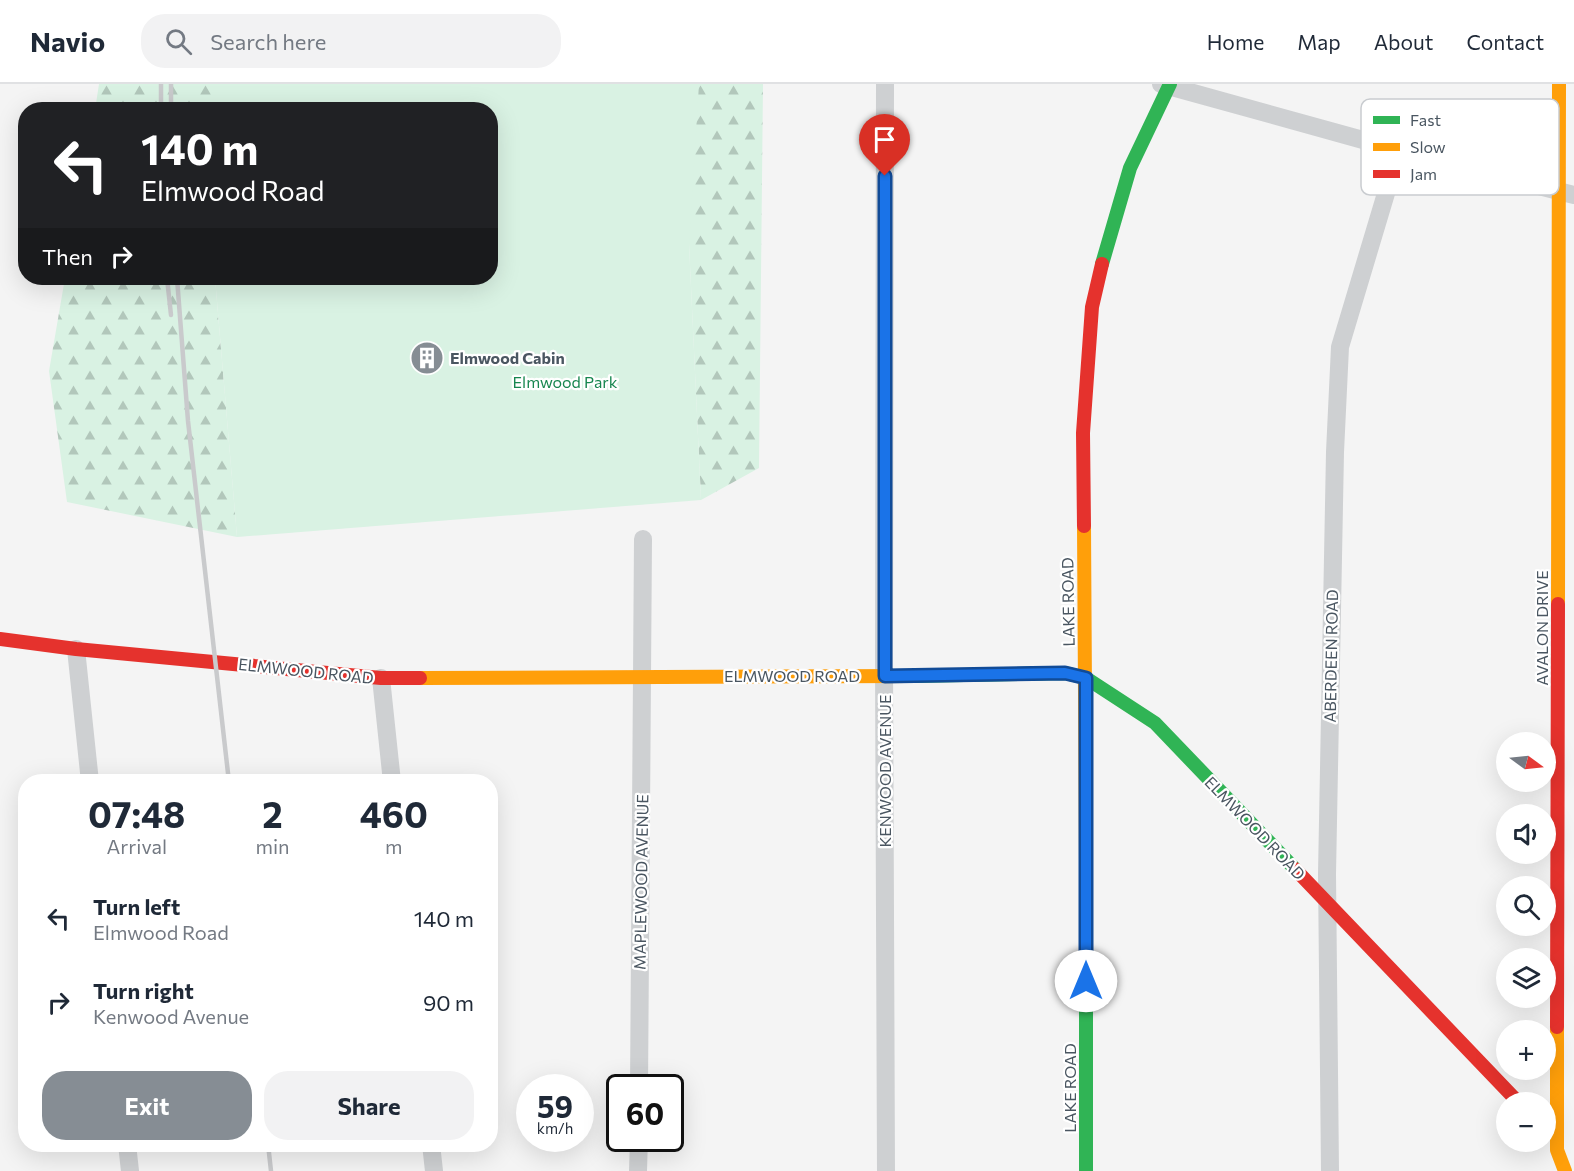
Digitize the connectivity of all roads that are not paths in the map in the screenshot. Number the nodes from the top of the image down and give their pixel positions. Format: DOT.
graph roads {
  1 [pos="885,84"];
  2 [pos="1559,84"];
  3 [pos="1167,85"];
  4 [pos="1361,139"];
  5 [pos="1567,193"];
  6 [pos="1386,195"];
  7 [pos="643,539"];
  8 [pos="0,639"];
  9 [pos="76,649"];
  10 [pos="643,676"];
  11 [pos="885,676"];
  12 [pos="381,678"];
  13 [pos="1086,678"];
  14 [pos="89,774"];
  15 [pos="391,774"];
  16 [pos="1327,904"];
  17 [pos="639,1074"];
  18 [pos="1508,1092"];
  19 [pos="1557,1150"];
  20 [pos="128,1152"];
  21 [pos="433,1152"];
  22 [pos="639,1152"];
  23 [pos="130,1171"];
  24 [pos="434,1171"];
  25 [pos="638,1171"];
  26 [pos="886,1171"];
  27 [pos="1086,1171"];
  28 [pos="1330,1171"];
  29 [pos="1565,1171"];
  1 -- 11 [label="street, KENWOOD AVENUE"];
  2 -- 5 [label="street, AVALON DRIVE"];
  3 -- 4 [label="street"];
  3 -- 13 [label="street, LAKE ROAD"];
  5 -- 19 [label="street, AVALON DRIVE"];
  6 -- 16 [label="street, ABERDEEN ROAD"];
  7 -- 10 [label="street, MAPLEWOOD AVENUE"];
  8 -- 9 [label="street, ELMWOOD ROAD"];
  9 -- 12 [label="street, ELMWOOD ROAD"];
  9 -- 14 [label="street"];
  10 -- 11 [label="street, ELMWOOD ROAD"];
  10 -- 12 [label="street, ELMWOOD ROAD"];
  10 -- 17 [label="street, MAPLEWOOD AVENUE"];
  11 -- 13 [label="street, ELMWOOD ROAD"];
  11 -- 26 [label="street, KENWOOD AVENUE"];
  12 -- 15 [label="street"];
  13 -- 16 [label="street, ELMWOOD ROAD"];
  13 -- 27 [label="street, LAKE ROAD"];
  16 -- 18 [label="street, ELMWOOD ROAD"];
  16 -- 28 [label="street, ABERDEEN ROAD"];
  19 -- 29 [label="street, AVALON DRIVE"];
  20 -- 23 [label="street"];
  21 -- 24 [label="street"];
  22 -- 25 [label="street"];
}
